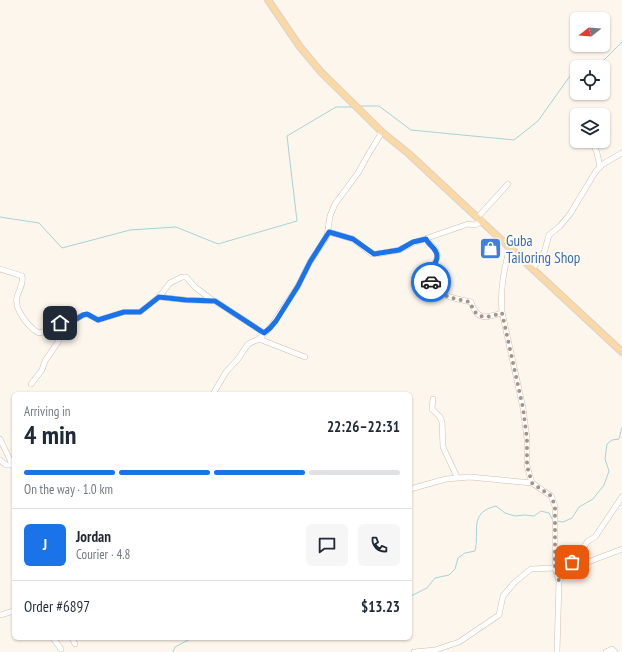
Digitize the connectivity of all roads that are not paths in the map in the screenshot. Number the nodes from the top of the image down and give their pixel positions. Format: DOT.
graph roads {
  1 [pos="268,0"];
  2 [pos="382,132"];
  3 [pos="595,148"];
  4 [pos="622,153"];
  5 [pos="600,167"];
  6 [pos="508,184"];
  7 [pos="480,219"];
  8 [pos="329,232"];
  9 [pos="426,239"];
  10 [pos="510,247"];
  11 [pos="533,268"];
  12 [pos="0,269"];
  13 [pos="159,297"];
  14 [pos="212,300"];
  15 [pos="502,313"];
  16 [pos="65,324"];
  17 [pos="264,333"];
  18 [pos="259,339"];
  19 [pos="622,352"];
  20 [pos="305,357"];
  21 [pos="31,384"];
  22 [pos="214,392"];
  23 [pos="432,399"];
  24 [pos="0,439"];
  25 [pos="0,460"];
  26 [pos="12,462"];
  27 [pos="12,466"];
  28 [pos="457,478"];
  29 [pos="532,483"];
  30 [pos="412,488"];
  31 [pos="622,498"];
  32 [pos="622,549"];
  33 [pos="555,568"];
  34 [pos="567,570"];
  35 [pos="559,581"];
  36 [pos="12,612"];
  37 [pos="0,616"];
  38 [pos="54,640"];
  39 [pos="73,640"];
  40 [pos="75,644"];
  41 [pos="61,649"];
  42 [pos="414,652"];
  43 [pos="557,652"];
  44 [pos="606,652"];
  45 [pos="615,652"];
  1 -- 2 [label="main road"];
  2 -- 7 [label="main road"];
  2 -- 8 [label="street"];
  3 -- 5 [label="street"];
  4 -- 5 [label="street"];
  5 -- 11 [label="street"];
  6 -- 7 [label="street"];
  7 -- 9 [label="street"];
  7 -- 10 [label="main road"];
  8 -- 9 [label="street"];
  8 -- 17 [label="street"];
  9 -- 15 [label="street"];
  10 -- 11 [label="main road"];
  10 -- 15 [label="street"];
  11 -- 19 [label="main road"];
  12 -- 16 [label="street"];
  13 -- 14 [label="street"];
  13 -- 14 [label="street"];
  13 -- 16 [label="street"];
  14 -- 17 [label="street"];
  15 -- 29 [label="street"];
  16 -- 21 [label="street"];
  17 -- 18 [label="street"];
  18 -- 20 [label="street"];
  18 -- 22 [label="street"];
  23 -- 28 [label="street"];
  24 -- 26 [label="street"];
  25 -- 27 [label="street"];
  28 -- 29 [label="street"];
  28 -- 30 [label="street"];
  29 -- 33 [label="street"];
  31 -- 34 [label="street"];
  32 -- 34 [label="street"];
  33 -- 35 [label="street"];
  33 -- 42 [label="street"];
  34 -- 35 [label="street"];
  35 -- 43 [label="street"];
  36 -- 37 [label="street"];
  38 -- 41 [label="street"];
  39 -- 40 [label="street"];
  44 -- 45 [label="street"];
}
